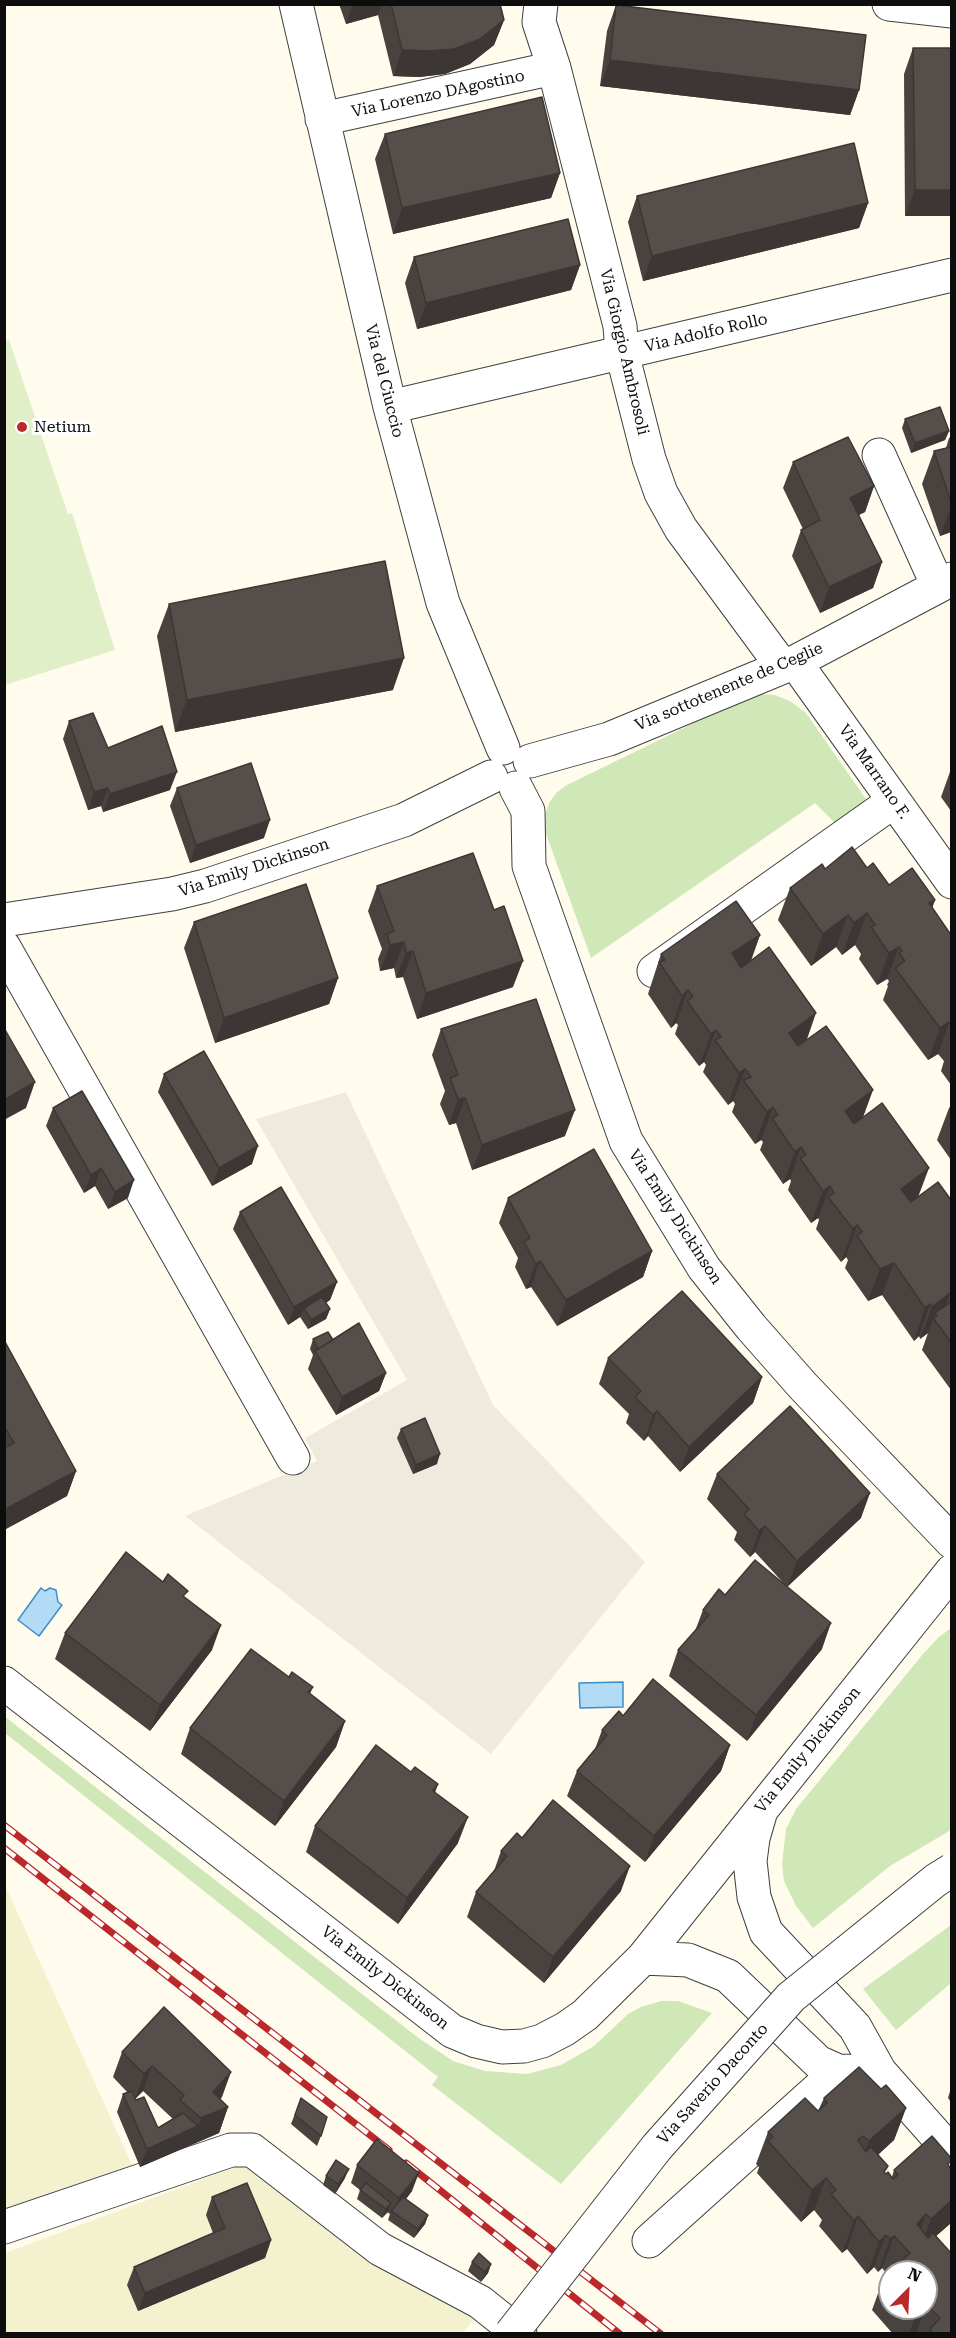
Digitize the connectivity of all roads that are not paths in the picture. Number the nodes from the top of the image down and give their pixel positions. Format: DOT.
graph roads {
  1 [pos="296,4"];
  2 [pos="541,4"];
  3 [pos="889,4"];
  4 [pos="951,11"];
  5 [pos="554,68"];
  6 [pos="322,119"];
  7 [pos="951,275"];
  8 [pos="622,353"];
  9 [pos="390,407"];
  10 [pos="879,455"];
  11 [pos="945,582"];
  12 [pos="789,664"];
  13 [pos="510,768"];
  14 [pos="894,801"];
  15 [pos="951,882"];
  16 [pos="4,920"];
  17 [pos="4,947"];
  18 [pos="654,971"];
  19 [pos="293,1458"];
  20 [pos="951,1542"];
  21 [pos="951,1571"];
  22 [pos="4,1683"];
  23 [pos="762,1807"];
  24 [pos="951,1870"];
  25 [pos="643,1958"];
  26 [pos="838,2071"];
  27 [pos="880,2072"];
  28 [pos="951,2153"];
  29 [pos="4,2227"];
  30 [pos="649,2241"];
  31 [pos="511,2334"];
  32 [pos="520,2334"];
  1 -- 6 [label="street, Via del Ciuccio"];
  2 -- 5 [label="street, Via Giorgio Ambrosoli"];
  3 -- 4 [label="street"];
  5 -- 6 [label="street, Via Lorenzo DAgostino"];
  5 -- 8 [label="street, Via Giorgio Ambrosoli"];
  6 -- 9 [label="street, Via del Ciuccio"];
  7 -- 8 [label="street, Via Adolfo Rollo"];
  8 -- 9 [label="street, Via Adolfo Rollo"];
  8 -- 12 [label="street, Via Giorgio Ambrosoli"];
  9 -- 13 [label="street, Via del Ciuccio"];
  10 -- 11 [label="street"];
  11 -- 12 [label="street, Via sottotenente de Ceglie"];
  12 -- 13 [label="street, Via sottotenente de Ceglie"];
  12 -- 14 [label="street, Via Marrano F."];
  13 -- 16 [label="street, Via Emily Dickinson"];
  13 -- 20 [label="street, Via Emily Dickinson"];
  14 -- 15 [label="street, Via Marrano F."];
  14 -- 18 [label="street"];
  17 -- 19 [label="street"];
  21 -- 23 [label="street, Via Emily Dickinson"];
  22 -- 25 [label="street, Via Emily Dickinson"];
  23 -- 25 [label="street, Via Emily Dickinson"];
  23 -- 27 [label="street"];
  24 -- 31 [label="street, Via Saverio Daconto, bridge"];
  25 -- 26 [label="street"];
  26 -- 27 [label="street"];
  26 -- 30 [label="street"];
  27 -- 28 [label="street"];
  29 -- 32 [label="street"];
}
